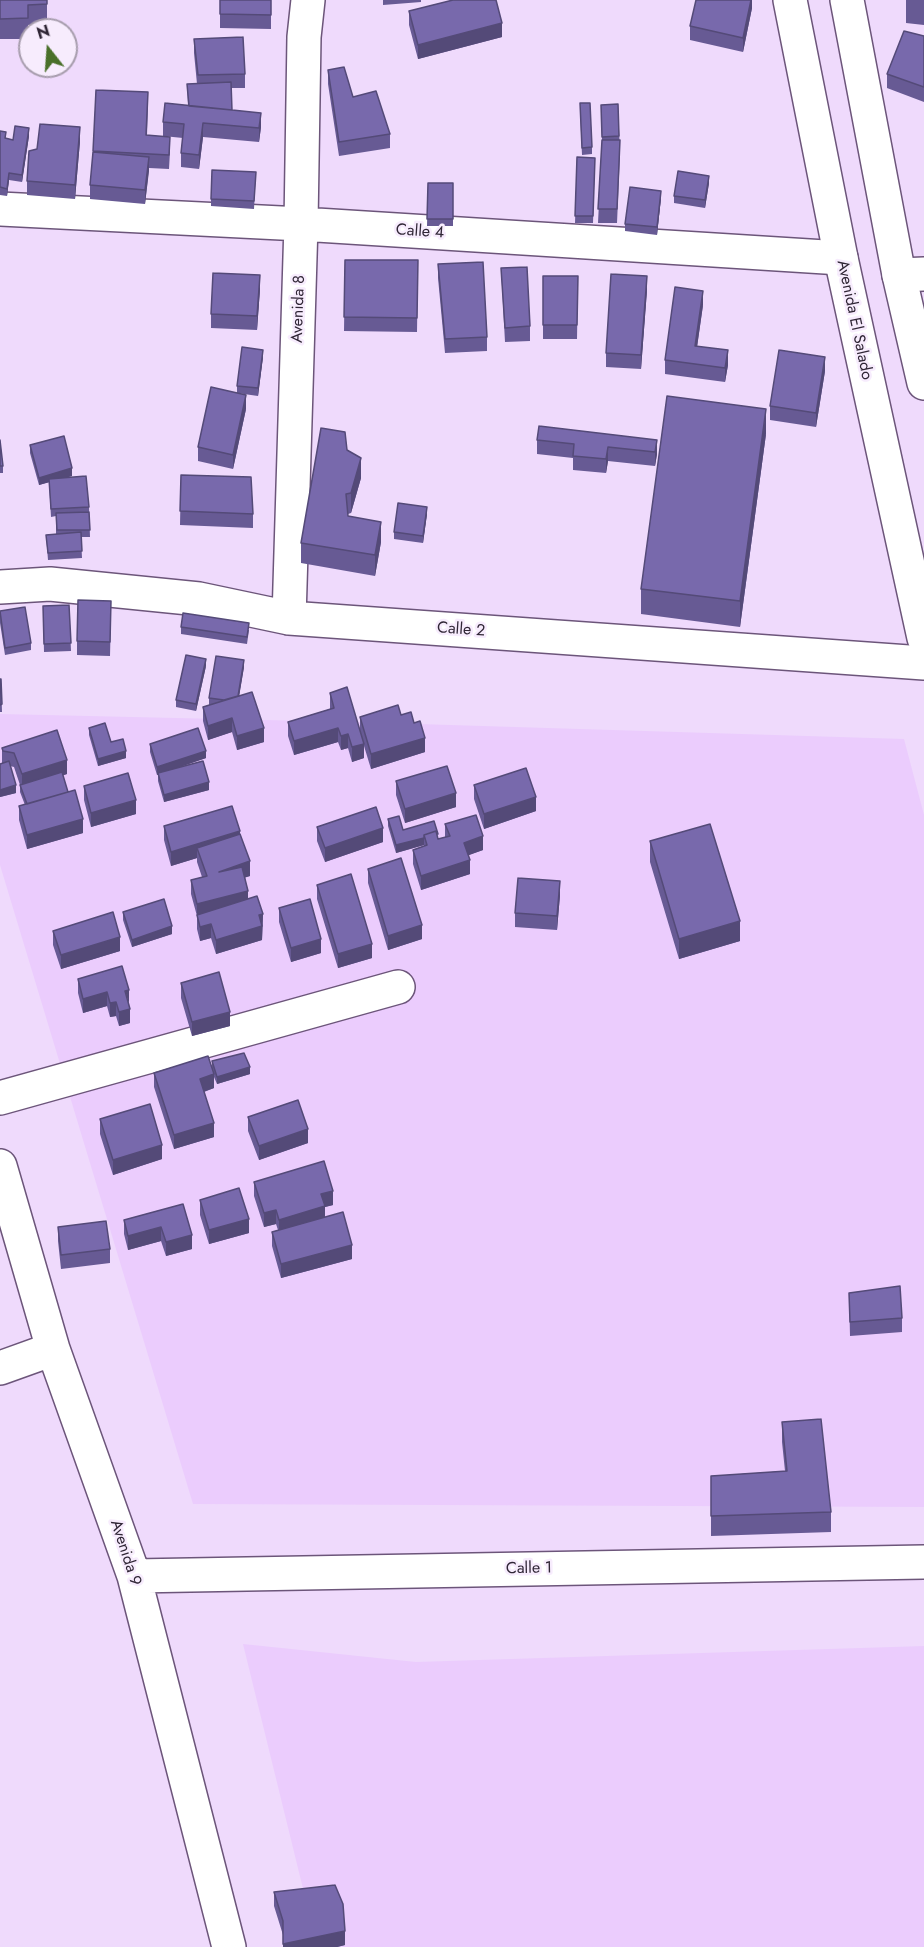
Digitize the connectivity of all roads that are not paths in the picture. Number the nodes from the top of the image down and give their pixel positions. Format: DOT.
graph roads {
  1 [pos="308,0"];
  2 [pos="790,0"];
  3 [pos="847,0"];
  4 [pos="0,209"];
  5 [pos="301,224"];
  6 [pos="841,258"];
  7 [pos="912,275"];
  8 [pos="924,383"];
  9 [pos="0,587"];
  10 [pos="289,618"];
  11 [pos="924,638"];
  12 [pos="924,663"];
  13 [pos="398,987"];
  14 [pos="0,1098"];
  15 [pos="0,1166"];
  16 [pos="53,1349"];
  17 [pos="0,1368"];
  18 [pos="924,1562"];
  19 [pos="134,1576"];
  20 [pos="230,1947"];
  1 -- 5 [label="street, Avenida 8"];
  2 -- 6 [label="street, Avenida El Salado"];
  3 -- 7 [label="street"];
  4 -- 5 [label="street, Calle 4"];
  5 -- 6 [label="street, Calle 4"];
  5 -- 10 [label="street, Avenida 8"];
  6 -- 11 [label="street, Avenida El Salado"];
  7 -- 8 [label="street"];
  9 -- 10 [label="street, Calle 2"];
  10 -- 12 [label="street, Calle 2"];
  13 -- 14 [label="street"];
  15 -- 16 [label="street, Avenida 9"];
  16 -- 17 [label="street"];
  16 -- 19 [label="street, Avenida 9"];
  18 -- 19 [label="street, Calle 1"];
  19 -- 20 [label="street, Avenida 9"];
}
